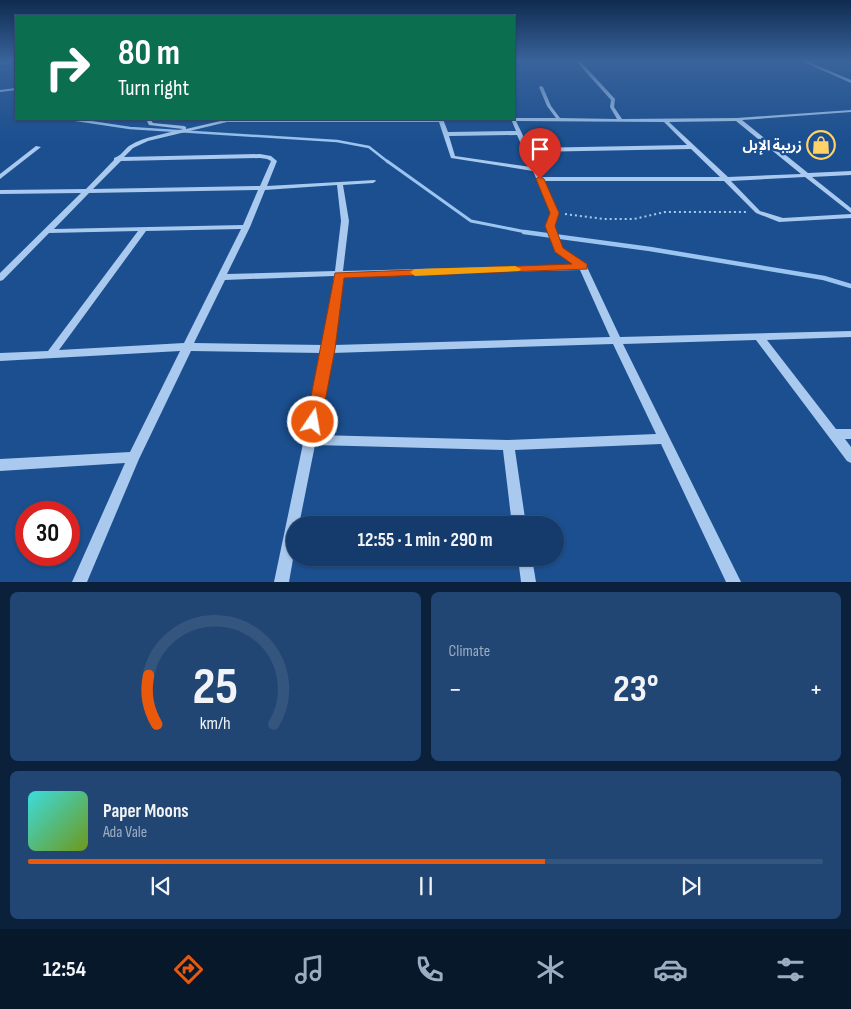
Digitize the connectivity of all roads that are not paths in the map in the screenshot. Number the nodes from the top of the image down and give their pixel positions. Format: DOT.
graph roads {
  1 [pos="541,87"];
  2 [pos="601,87"];
  3 [pos="15,89"];
  4 [pos="0,91"];
  5 [pos="851,111"];
  6 [pos="558,118"];
  7 [pos="515,119"];
  8 [pos="620,119"];
  9 [pos="737,119"];
  10 [pos="149,120"];
  11 [pos="231,120"];
  12 [pos="283,120"];
  13 [pos="441,120"];
  14 [pos="513,120"];
  15 [pos="226,122"];
  16 [pos="665,122"];
  17 [pos="191,128"];
  18 [pos="518,133"];
  19 [pos="446,134"];
  20 [pos="38,147"];
  21 [pos="692,147"];
  22 [pos="526,150"];
  23 [pos="116,159"];
  24 [pos="851,173"];
  25 [pos="538,174"];
  26 [pos="806,176"];
  27 [pos="0,177"];
  28 [pos="726,179"];
  29 [pos="373,181"];
  30 [pos="340,184"];
  31 [pos="263,188"];
  32 [pos="86,190"];
  33 [pos="0,192"];
  34 [pos="851,211"];
  35 [pos="851,216"];
  36 [pos="246,227"];
  37 [pos="144,229"];
  38 [pos="46,232"];
  39 [pos="583,266"];
  40 [pos="339,275"];
  41 [pos="222,277"];
  42 [pos="0,278"];
  43 [pos="851,334"];
  44 [pos="759,337"];
  45 [pos="617,342"];
  46 [pos="187,347"];
  47 [pos="328,349"];
  48 [pos="50,355"];
  49 [pos="0,357"];
  50 [pos="834,434"];
  51 [pos="851,434"];
  52 [pos="664,439"];
  53 [pos="310,440"];
  54 [pos="508,445"];
  55 [pos="134,457"];
  56 [pos="851,457"];
  57 [pos="0,465"];
  58 [pos="518,516"];
  59 [pos="527,566"];
  60 [pos="79,582"];
  61 [pos="281,582"];
  62 [pos="530,582"];
  63 [pos="734,582"];
  1 -- 6 [label="street"];
  2 -- 8 [label="street"];
  3 -- 4 [label="street"];
  5 -- 9 [label="street"];
  6 -- 7 [label="street"];
  6 -- 8 [label="street"];
  8 -- 16 [label="street"];
  9 -- 16 [label="street"];
  9 -- 26 [label="street"];
  10 -- 17 [label="street"];
  11 -- 15 [label="street"];
  12 -- 15 [label="street"];
  13 -- 19 [label="street"];
  14 -- 18 [label="street"];
  15 -- 17 [label="street"];
  16 -- 21 [label="street"];
  17 -- 23 [label="street"];
  18 -- 19 [label="street"];
  18 -- 22 [label="street"];
  19 -- 25 [label="street"];
  20 -- 27 [label="street"];
  21 -- 22 [label="street"];
  21 -- 28 [label="street"];
  22 -- 25 [label="street"];
  23 -- 31 [label="street"];
  23 -- 32 [label="street"];
  24 -- 26 [label="street"];
  25 -- 28 [label="street"];
  25 -- 39 [label="street"];
  26 -- 28 [label="street"];
  26 -- 34 [label="street"];
  28 -- 35 [label="street"];
  29 -- 30 [label="street"];
  30 -- 31 [label="street"];
  30 -- 40 [label="street"];
  31 -- 32 [label="street"];
  31 -- 36 [label="street"];
  32 -- 33 [label="street"];
  32 -- 38 [label="street"];
  36 -- 37 [label="street"];
  36 -- 41 [label="street"];
  37 -- 38 [label="street"];
  37 -- 48 [label="street"];
  38 -- 42 [label="street"];
  39 -- 40 [label="street"];
  39 -- 45 [label="street"];
  40 -- 41 [label="street"];
  40 -- 47 [label="street"];
  41 -- 46 [label="street"];
  43 -- 44 [label="street"];
  44 -- 45 [label="street"];
  44 -- 50 [label="street"];
  45 -- 47 [label="street"];
  45 -- 52 [label="street"];
  46 -- 47 [label="street"];
  46 -- 48 [label="street"];
  46 -- 55 [label="street"];
  47 -- 53 [label="street"];
  48 -- 49 [label="street"];
  50 -- 51 [label="street"];
  50 -- 56 [label="street"];
  52 -- 54 [label="street"];
  52 -- 63 [label="street"];
  53 -- 54 [label="street"];
  53 -- 61 [label="street"];
  54 -- 58 [label="street"];
  55 -- 57 [label="street"];
  55 -- 60 [label="street"];
  59 -- 62 [label="street"];
}
